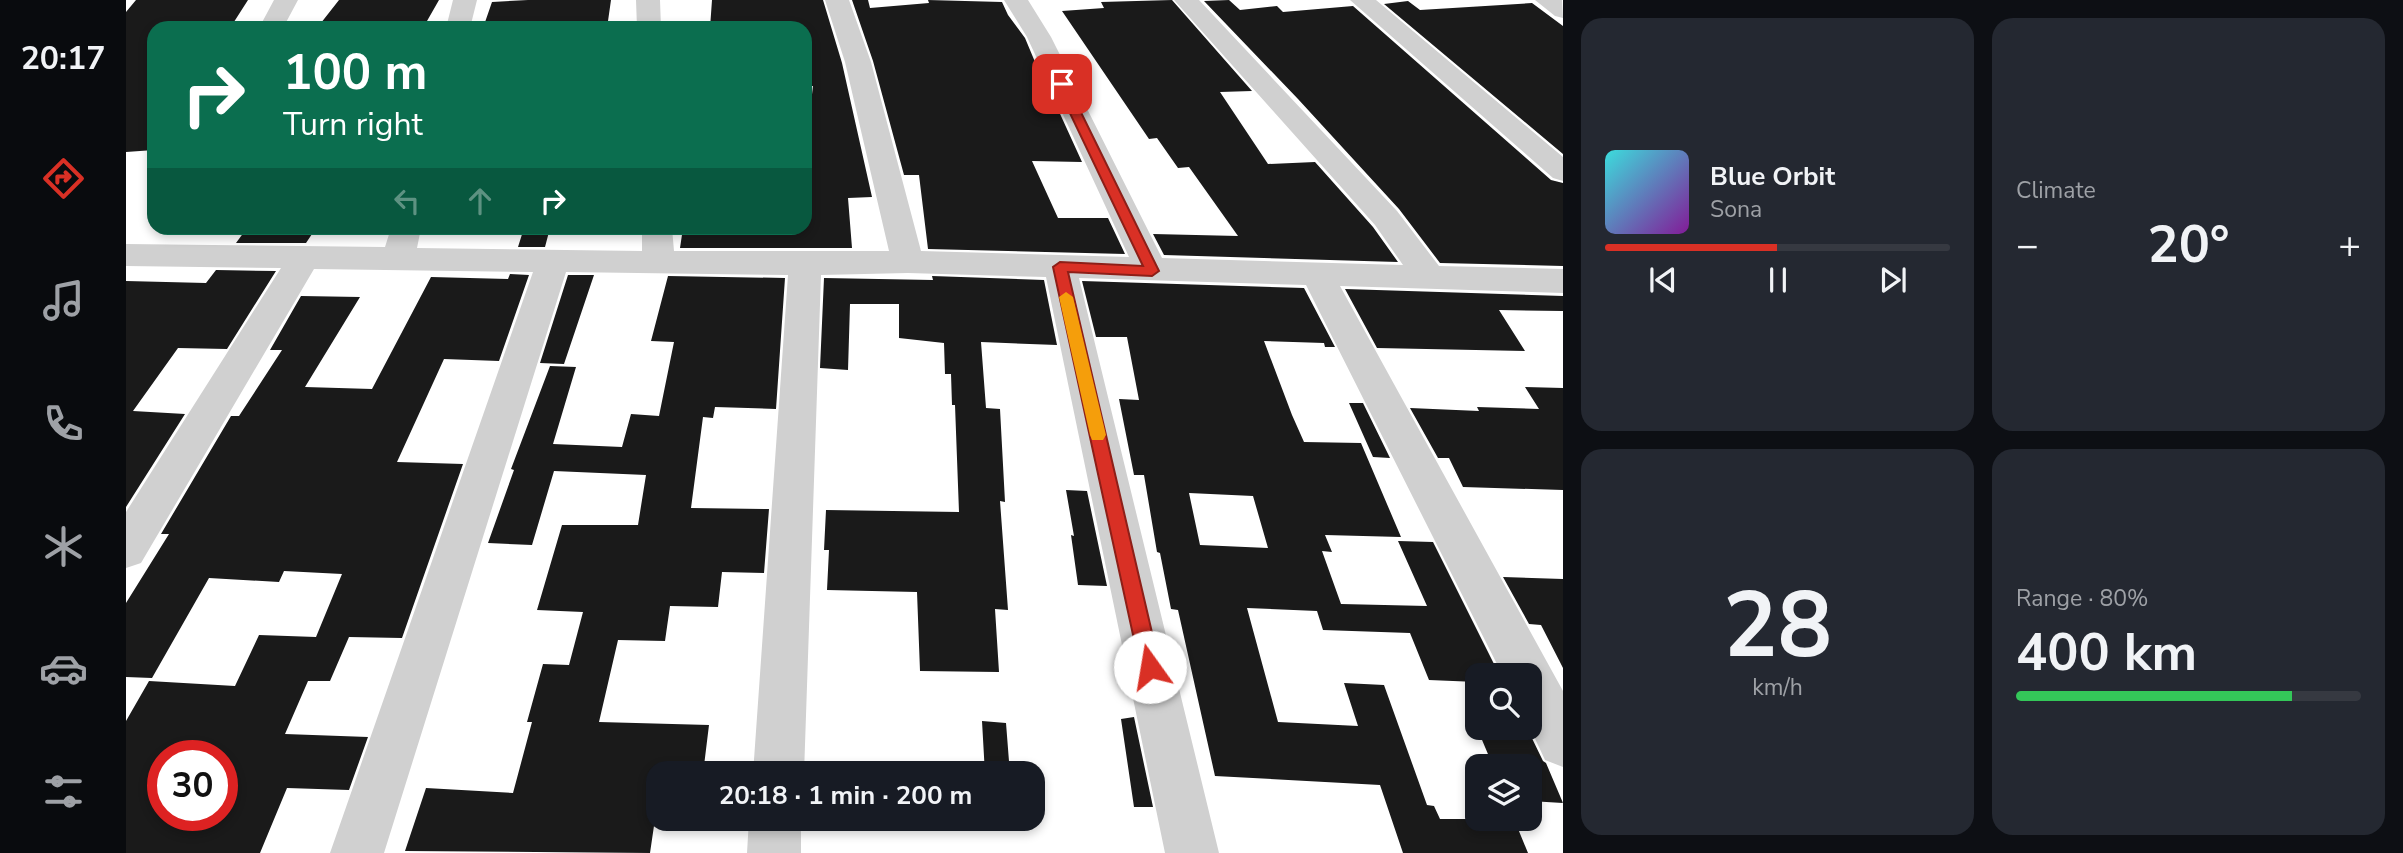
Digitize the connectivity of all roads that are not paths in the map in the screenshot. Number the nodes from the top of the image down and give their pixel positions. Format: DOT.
graph roads {
  1 [pos="286,0"];
  2 [pos="465,0"];
  3 [pos="648,0"];
  4 [pos="837,0"];
  5 [pos="1016,0"];
  6 [pos="1186,0"];
  7 [pos="1362,0"];
  8 [pos="1547,0"];
  9 [pos="1563,11"];
  10 [pos="275,21"];
  11 [pos="460,21"];
  12 [pos="649,21"];
  13 [pos="1563,172"];
  14 [pos="657,235"];
  15 [pos="402,243"];
  16 [pos="145,246"];
  17 [pos="305,257"];
  18 [pos="553,260"];
  19 [pos="659,262"];
  20 [pos="908,262"];
  21 [pos="805,264"];
  22 [pos="1060,267"];
  23 [pos="1152,271"];
  24 [pos="1318,276"];
  25 [pos="1430,278"];
  26 [pos="1562,282"];
  27 [pos="126,549"];
  28 [pos="1522,663"];
  29 [pos="1542,702"];
  30 [pos="1563,742"];
  31 [pos="779,761"];
  32 [pos="775,831"];
  33 [pos="356,853"];
  34 [pos="774,853"];
  35 [pos="1192,853"];
  1 -- 10 [label="street"];
  2 -- 11 [label="street"];
  3 -- 12 [label="street"];
  4 -- 20 [label="street"];
  5 -- 23 [label="street"];
  6 -- 25 [label="street"];
  7 -- 13 [label="street"];
  8 -- 9 [label="street"];
  14 -- 19 [label="street"];
  15 -- 17 [label="street"];
  15 -- 18 [label="street"];
  16 -- 17 [label="street"];
  17 -- 27 [label="street"];
  18 -- 19 [label="street"];
  18 -- 33 [label="street"];
  19 -- 21 [label="street"];
  20 -- 21 [label="street"];
  20 -- 22 [label="street"];
  21 -- 31 [label="street"];
  22 -- 23 [label="street"];
  22 -- 35 [label="street"];
  23 -- 24 [label="street"];
  24 -- 25 [label="street"];
  24 -- 28 [label="street"];
  25 -- 26 [label="street"];
  29 -- 30 [label="street"];
  32 -- 34 [label="street"];
}
